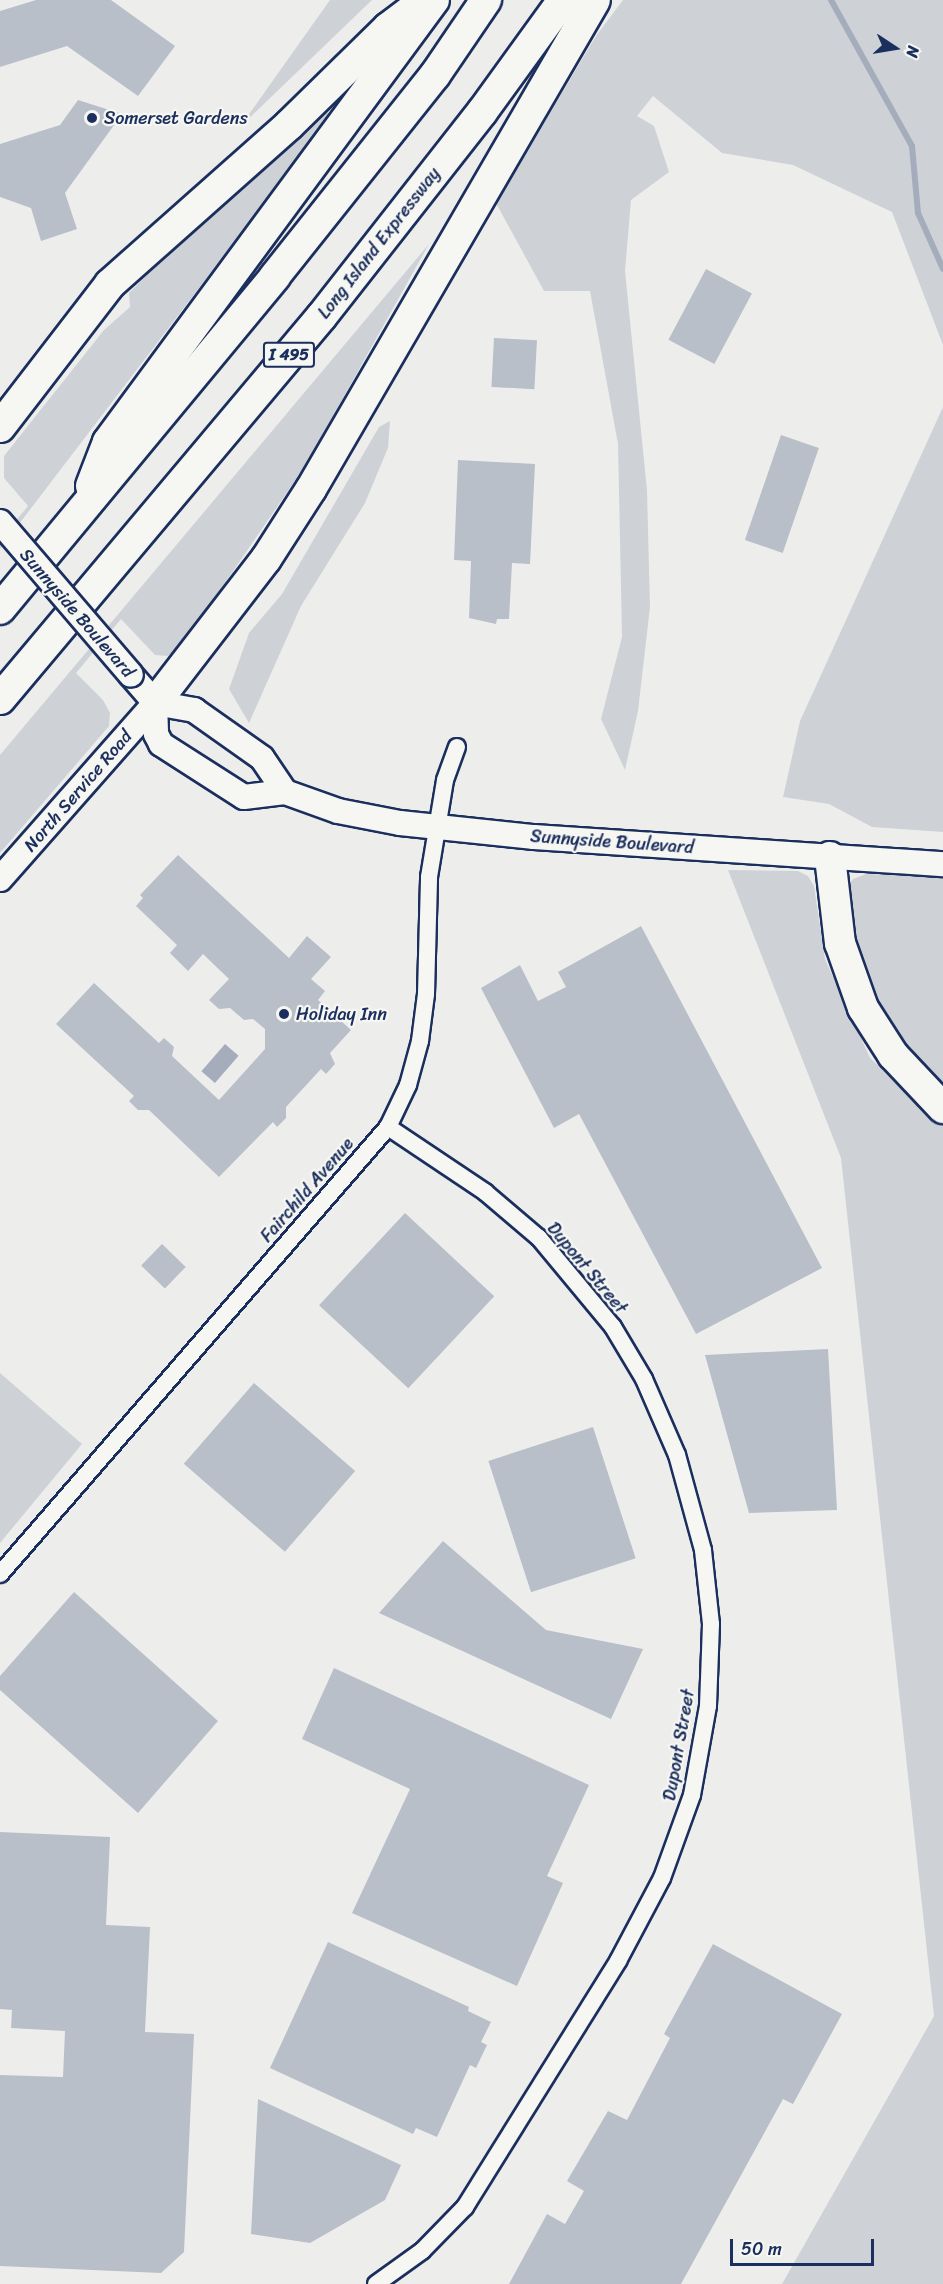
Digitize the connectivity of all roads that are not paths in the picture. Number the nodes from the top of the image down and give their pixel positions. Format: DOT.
graph roads {
  1 [pos="427,0"];
  2 [pos="434,0"];
  3 [pos="486,0"];
  4 [pos="563,0"];
  5 [pos="595,0"];
  6 [pos="0,427"];
  7 [pos="81,511"];
  8 [pos="0,522"];
  9 [pos="0,609"];
  10 [pos="0,699"];
  11 [pos="155,703"];
  12 [pos="457,747"];
  13 [pos="285,792"];
  14 [pos="436,827"];
  15 [pos="830,857"];
  16 [pos="943,864"];
  17 [pos="0,879"];
  18 [pos="938,1098"];
  19 [pos="388,1127"];
  20 [pos="0,1574"];
  21 [pos="375,2284"];
  1 -- 6 [label="highway"];
  2 -- 7 [label="highway"];
  3 -- 7 [label="highway"];
  4 -- 10 [label="highway, Long Island Expressway / I 495"];
  5 -- 11 [label="highway"];
  7 -- 9 [label="highway"];
  8 -- 11 [label="main road, Sunnyside Boulevard, bridge"];
  11 -- 13 [label="main road"];
  11 -- 13 [label="main road, Sunnyside Boulevard"];
  11 -- 17 [label="main road, North Service Road"];
  12 -- 14 [label="street, Fairchild Avenue"];
  13 -- 14 [label="main road, Sunnyside Boulevard"];
  14 -- 15 [label="main road, Sunnyside Boulevard"];
  14 -- 19 [label="street, Fairchild Avenue"];
  15 -- 16 [label="main road, Sunnyside Boulevard"];
  15 -- 18 [label="highway"];
  19 -- 20 [label="street, Fairchild Avenue"];
  19 -- 21 [label="street, Dupont Street"];
}
